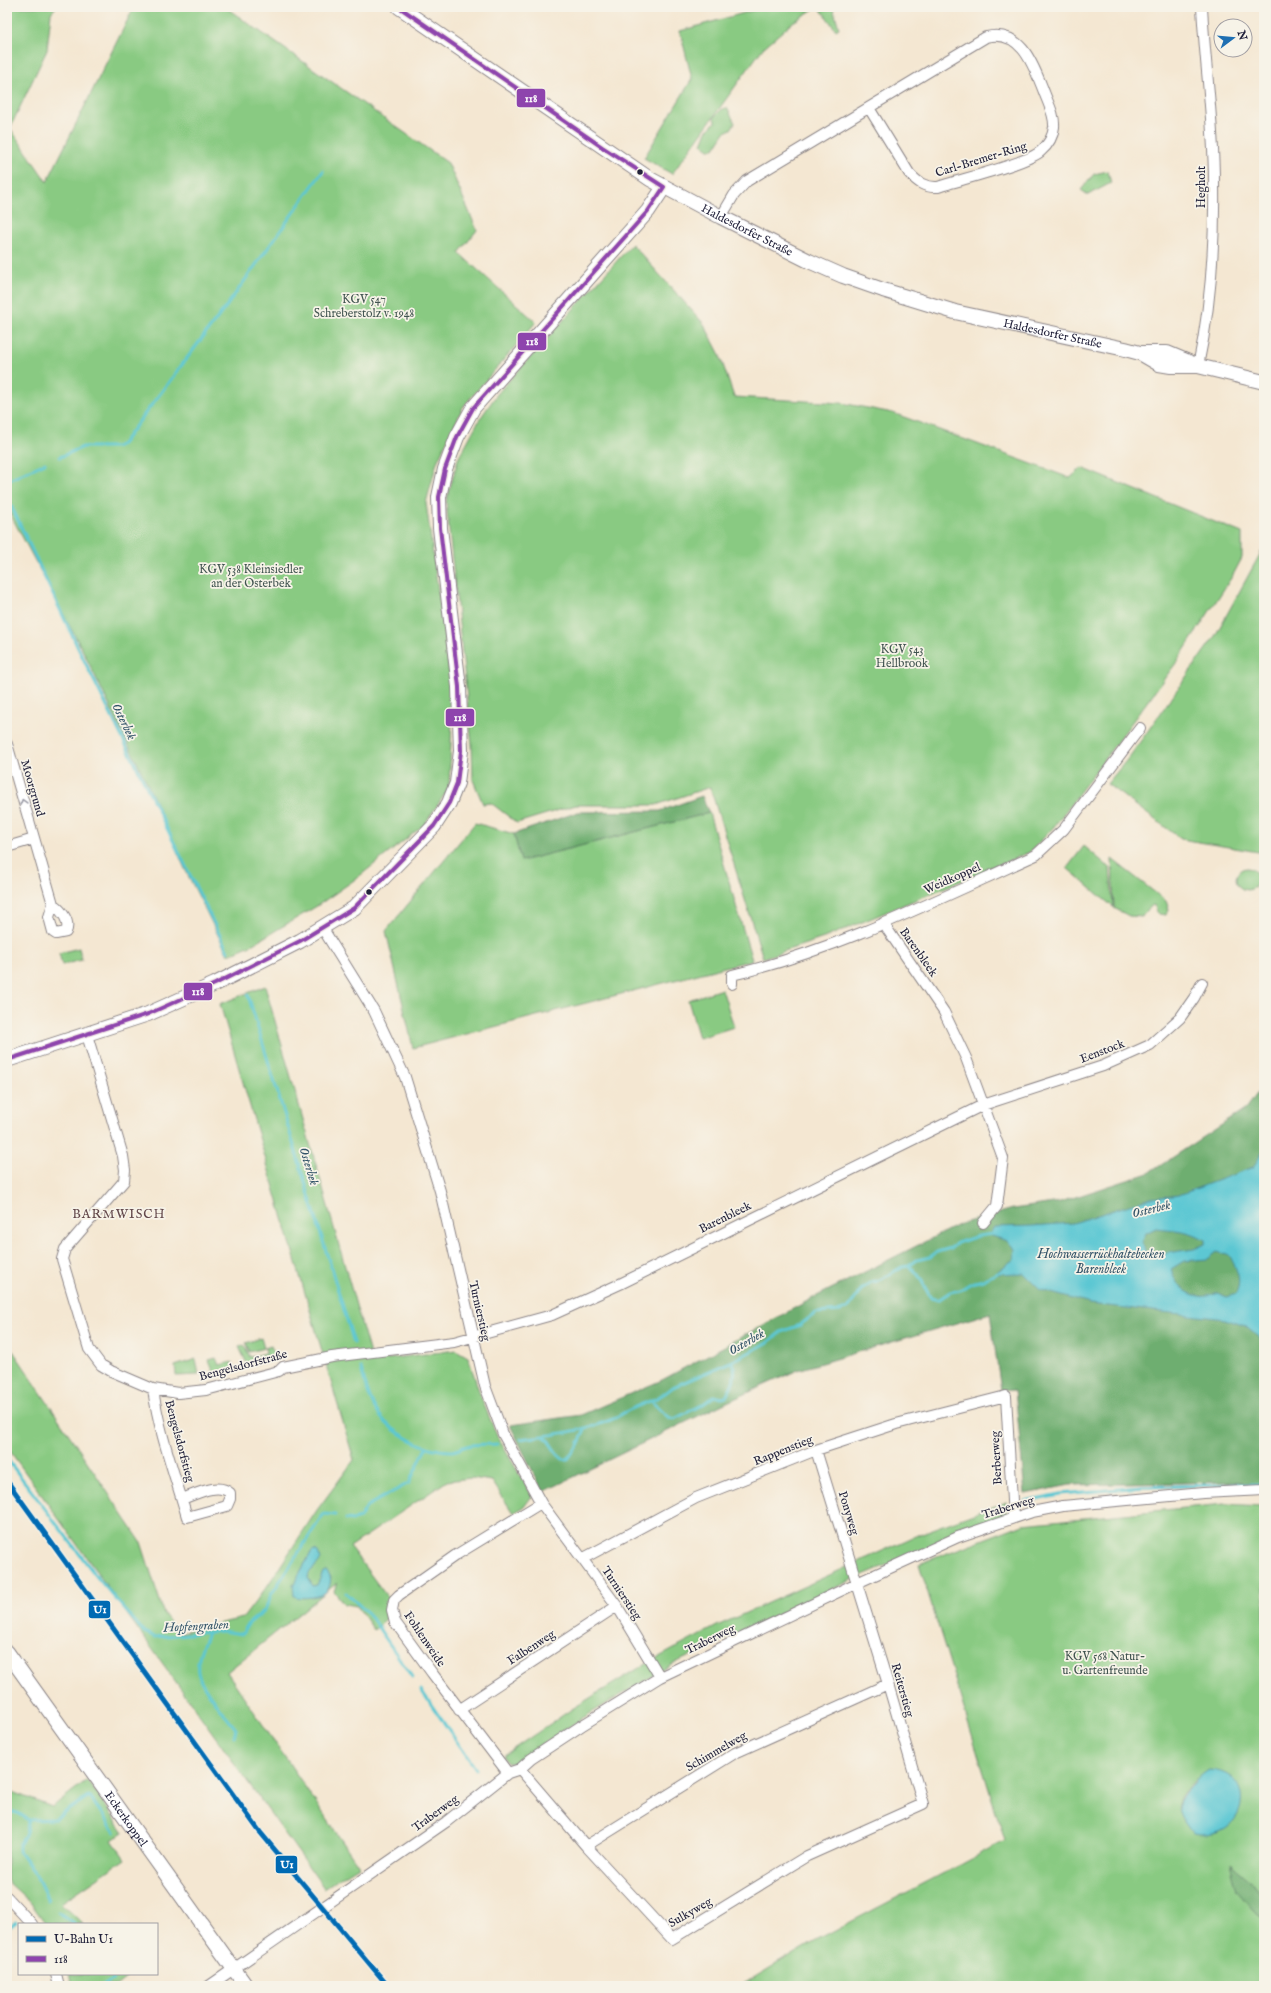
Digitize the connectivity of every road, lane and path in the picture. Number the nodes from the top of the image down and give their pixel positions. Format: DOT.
graph roads {
  1 [pos="399,7"];
  2 [pos="1202,7"];
  3 [pos="868,108"];
  4 [pos="664,187"];
  5 [pos="721,218"];
  6 [pos="1198,366"];
  7 [pos="1264,382"];
  8 [pos="1140,728"];
  9 [pos="7,744"];
  10 [pos="34,839"];
  11 [pos="7,847"];
  12 [pos="53,904"];
  13 [pos="883,923"];
  14 [pos="323,929"];
  15 [pos="1202,983"];
  16 [pos="732,984"];
  17 [pos="87,1035"];
  18 [pos="7,1060"];
  19 [pos="983,1104"];
  20 [pos="983,1223"];
  21 [pos="473,1338"];
  22 [pos="154,1389"];
  23 [pos="1006,1396"];
  24 [pos="816,1450"];
  25 [pos="1264,1490"];
  26 [pos="182,1499"];
  27 [pos="541,1503"];
  28 [pos="1013,1518"];
  29 [pos="582,1559"];
  30 [pos="857,1583"];
  31 [pos="617,1606"];
  32 [pos="8,1657"];
  33 [pos="660,1677"];
  34 [pos="888,1684"];
  35 [pos="459,1710"];
  36 [pos="520,1769"];
  37 [pos="508,1773"];
  38 [pos="923,1804"];
  39 [pos="586,1846"];
  40 [pos="7,1897"];
  41 [pos="31,1923"];
  42 [pos="234,1969"];
  43 [pos="56,1975"];
  44 [pos="60,1986"];
  45 [pos="209,1986"];
  46 [pos="246,1986"];
  1 -- 4 [label="street, Haldesdorfer Straße"];
  2 -- 6 [label="street, Hegholt"];
  3 -- 3 [label="street, Carl-Bremer-Ring"];
  3 -- 5 [label="street, Carl-Bremer-Ring"];
  4 -- 5 [label="street, Haldesdorfer Straße"];
  4 -- 14 [label="street"];
  5 -- 6 [label="street, Haldesdorfer Straße"];
  6 -- 7 [label="street, Haldesdorfer Straße"];
  8 -- 13 [label="street, Weidkoppel"];
  10 -- 9 [label="street, Moorgrund, one-way"];
  10 -- 11 [label="street"];
  10 -- 12 [label="street, Moorgrund"];
  13 -- 16 [label="street, Weidkoppel"];
  13 -- 19 [label="street, Barenbleek"];
  14 -- 17 [label="street"];
  14 -- 21 [label="street, Turnierstieg"];
  15 -- 19 [label="street, Eenstock"];
  17 -- 18 [label="street"];
  17 -- 22 [label="street, Bengelsdorfstraße"];
  19 -- 20 [label="street, Barenbleek"];
  19 -- 21 [label="street, Barenbleek"];
  21 -- 22 [label="street, Bengelsdorfstraße"];
  21 -- 27 [label="street, Turnierstieg"];
  22 -- 26 [label="street, Bengelsdorfstieg"];
  23 -- 24 [label="street, Rappenstieg"];
  23 -- 28 [label="street, Berberweg"];
  24 -- 29 [label="street, Rappenstieg"];
  24 -- 30 [label="street, Ponyweg"];
  25 -- 28 [label="street, Traberweg"];
  26 -- 26 [label="street, Bengelsdorfstieg"];
  27 -- 29 [label="street, Turnierstieg"];
  27 -- 35 [label="street, Fohlenweide"];
  28 -- 30 [label="street, Traberweg"];
  29 -- 31 [label="street, Turnierstieg"];
  30 -- 33 [label="street, Traberweg"];
  30 -- 34 [label="street, Reiterstieg"];
  31 -- 33 [label="street, Turnierstieg"];
  31 -- 35 [label="street, Falbenweg"];
  32 -- 42 [label="street, Eckerkoppel"];
  33 -- 36 [label="street, Traberweg"];
  34 -- 38 [label="street, Reiterstieg"];
  34 -- 39 [label="street, Schimmelweg"];
  35 -- 37 [label="street, Fohlenweide"];
  36 -- 37 [label="street, Traberweg"];
  36 -- 39 [label="street, Sulkyweg"];
  37 -- 42 [label="street, Traberweg"];
  38 -- 39 [label="street, Sulkyweg"];
  40 -- 41 [label="street"];
  42 -- 45 [label="street, Traberweg"];
  42 -- 46 [label="street, Eckerkoppel"];
  43 -- 44 [label="street"];
}
